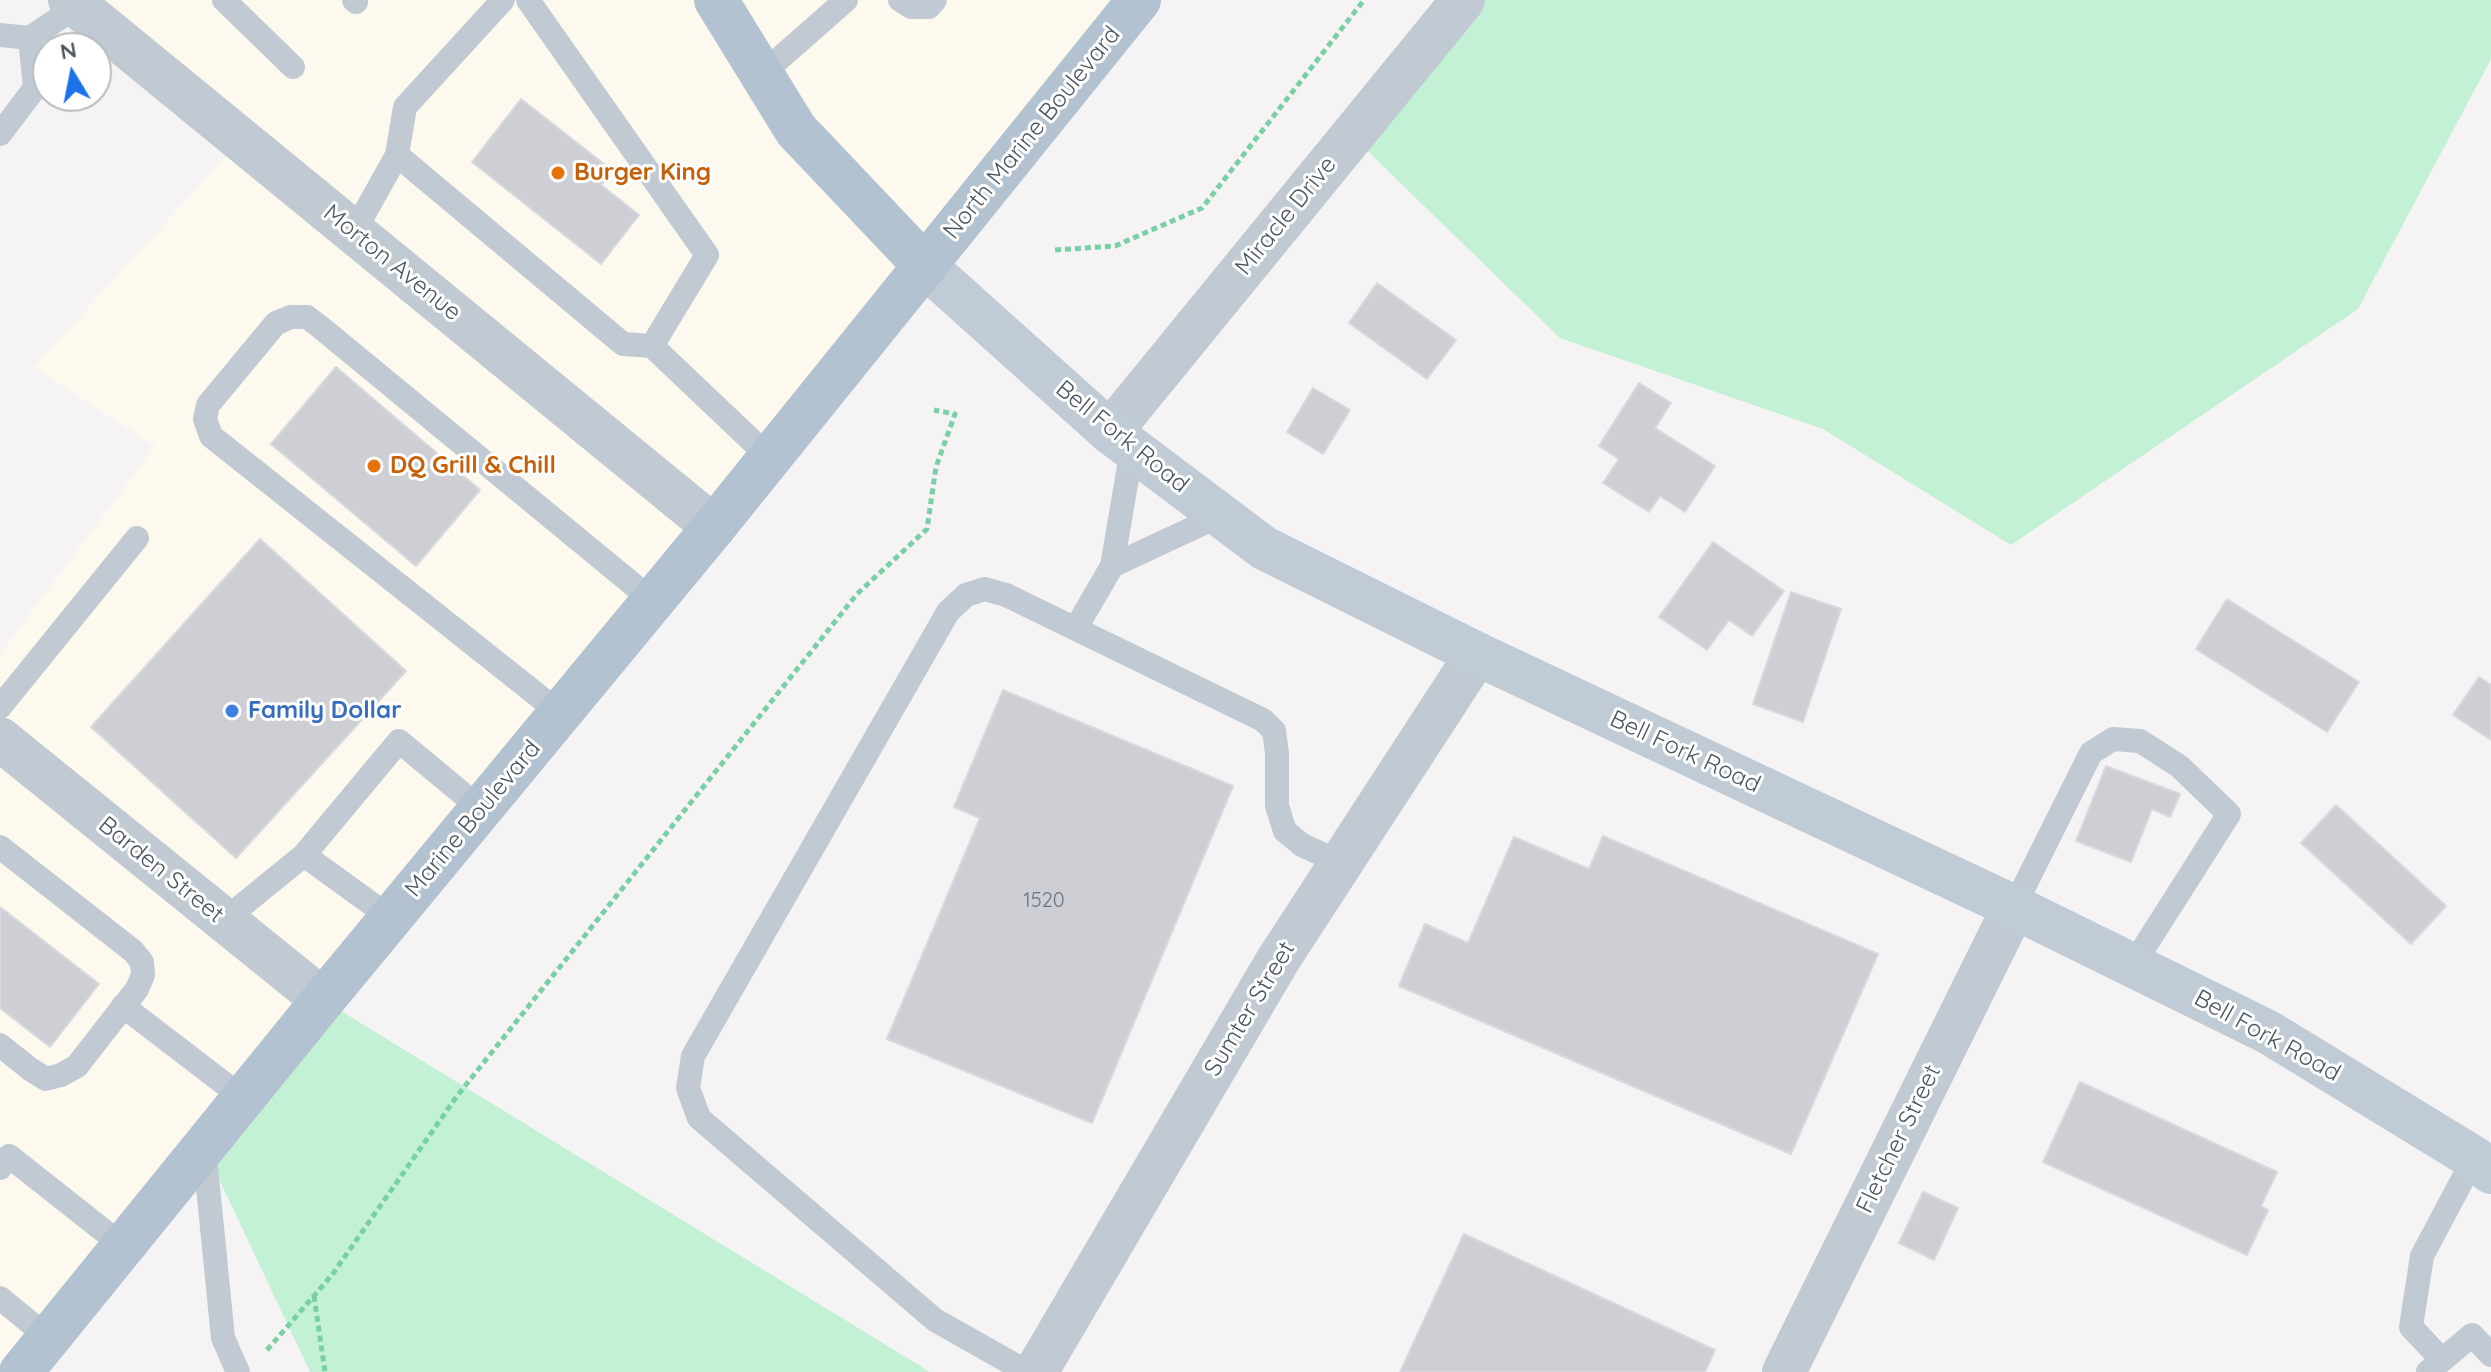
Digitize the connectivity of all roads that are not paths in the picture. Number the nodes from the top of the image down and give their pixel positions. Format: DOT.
graph roads {
  1 [pos="224,0"];
  2 [pos="503,0"];
  3 [pos="528,0"];
  4 [pos="716,0"];
  5 [pos="846,0"];
  6 [pos="900,0"];
  7 [pos="935,0"];
  8 [pos="1139,0"];
  9 [pos="1463,0"];
  10 [pos="78,2"];
  11 [pos="0,35"];
  12 [pos="30,38"];
  13 [pos="293,67"];
  14 [pos="762,74"];
  15 [pos="0,134"];
  16 [pos="397,155"];
  17 [pos="354,232"];
  18 [pos="925,266"];
  19 [pos="652,346"];
  20 [pos="1121,441"];
  21 [pos="770,458"];
  22 [pos="1221,515"];
  23 [pos="714,527"];
  24 [pos="137,538"];
  25 [pos="1112,566"];
  26 [pos="653,601"];
  27 [pos="1076,628"];
  28 [pos="1477,654"];
  29 [pos="0,707"];
  30 [pos="560,713"];
  31 [pos="0,739"];
  32 [pos="481,809"];
  33 [pos="0,847"];
  34 [pos="304,855"];
  35 [pos="1341,863"];
  36 [pos="2014,907"];
  37 [pos="391,918"];
  38 [pos="223,921"];
  39 [pos="2133,965"];
  40 [pos="323,1000"];
  41 [pos="123,1006"];
  42 [pos="0,1045"];
  43 [pos="243,1098"];
  44 [pos="204,1147"];
  45 [pos="2482,1165"];
  46 [pos="0,1168"];
  47 [pos="123,1246"];
  48 [pos="0,1298"];
  49 [pos="49,1338"];
  50 [pos="2491,1355"];
  51 [pos="2435,1366"];
  52 [pos="248,1367"];
  53 [pos="21,1372"];
  54 [pos="1027,1372"];
  55 [pos="1036,1372"];
  56 [pos="1784,1372"];
  1 -- 13 [label="lane"];
  2 -- 16 [label="lane"];
  3 -- 19 [label="lane"];
  4 -- 14 [label="main road"];
  5 -- 14 [label="lane"];
  6 -- 7 [label="lane"];
  8 -- 18 [label="main road, North Marine Boulevard"];
  9 -- 20 [label="street, Miracle Drive"];
  10 -- 12 [label="lane"];
  10 -- 17 [label="street, Morton Avenue"];
  11 -- 12 [label="lane"];
  12 -- 15 [label="lane"];
  14 -- 18 [label="main road"];
  16 -- 17 [label="lane"];
  16 -- 19 [label="lane"];
  17 -- 23 [label="street, Morton Avenue"];
  18 -- 20 [label="main road, Bell Fork Road"];
  18 -- 21 [label="main road, Marine Boulevard"];
  19 -- 21 [label="lane"];
  20 -- 22 [label="main road, Bell Fork Road"];
  20 -- 25 [label="lane"];
  21 -- 23 [label="main road, Marine Boulevard"];
  22 -- 25 [label="lane"];
  22 -- 28 [label="main road, Bell Fork Road"];
  23 -- 26 [label="main road, Marine Boulevard"];
  24 -- 29 [label="lane"];
  25 -- 27 [label="lane"];
  26 -- 30 [label="main road, Marine Boulevard"];
  26 -- 30 [label="lane"];
  27 -- 35 [label="lane"];
  27 -- 54 [label="lane"];
  28 -- 35 [label="street, Sumter Street"];
  28 -- 36 [label="main road, Bell Fork Road"];
  30 -- 32 [label="main road, Marine Boulevard"];
  31 -- 38 [label="street, Barden Street"];
  32 -- 34 [label="lane"];
  32 -- 37 [label="main road, Marine Boulevard"];
  33 -- 41 [label="lane"];
  34 -- 37 [label="lane"];
  34 -- 38 [label="lane"];
  35 -- 55 [label="street, Sumter Street"];
  36 -- 39 [label="main road, Bell Fork Road"];
  36 -- 39 [label="lane"];
  36 -- 56 [label="street, Fletcher Street"];
  37 -- 40 [label="main road, Marine Boulevard"];
  38 -- 40 [label="street, Barden Street"];
  39 -- 45 [label="main road, Bell Fork Road"];
  40 -- 43 [label="main road, Marine Boulevard"];
  41 -- 42 [label="lane"];
  41 -- 43 [label="lane"];
  43 -- 44 [label="main road, Marine Boulevard"];
  44 -- 47 [label="main road, Marine Boulevard"];
  44 -- 52 [label="lane"];
  45 -- 51 [label="lane"];
  46 -- 47 [label="lane"];
  47 -- 49 [label="main road, Marine Boulevard"];
  48 -- 49 [label="lane"];
  49 -- 53 [label="main road, Marine Boulevard"];
  50 -- 51 [label="lane"];
}
